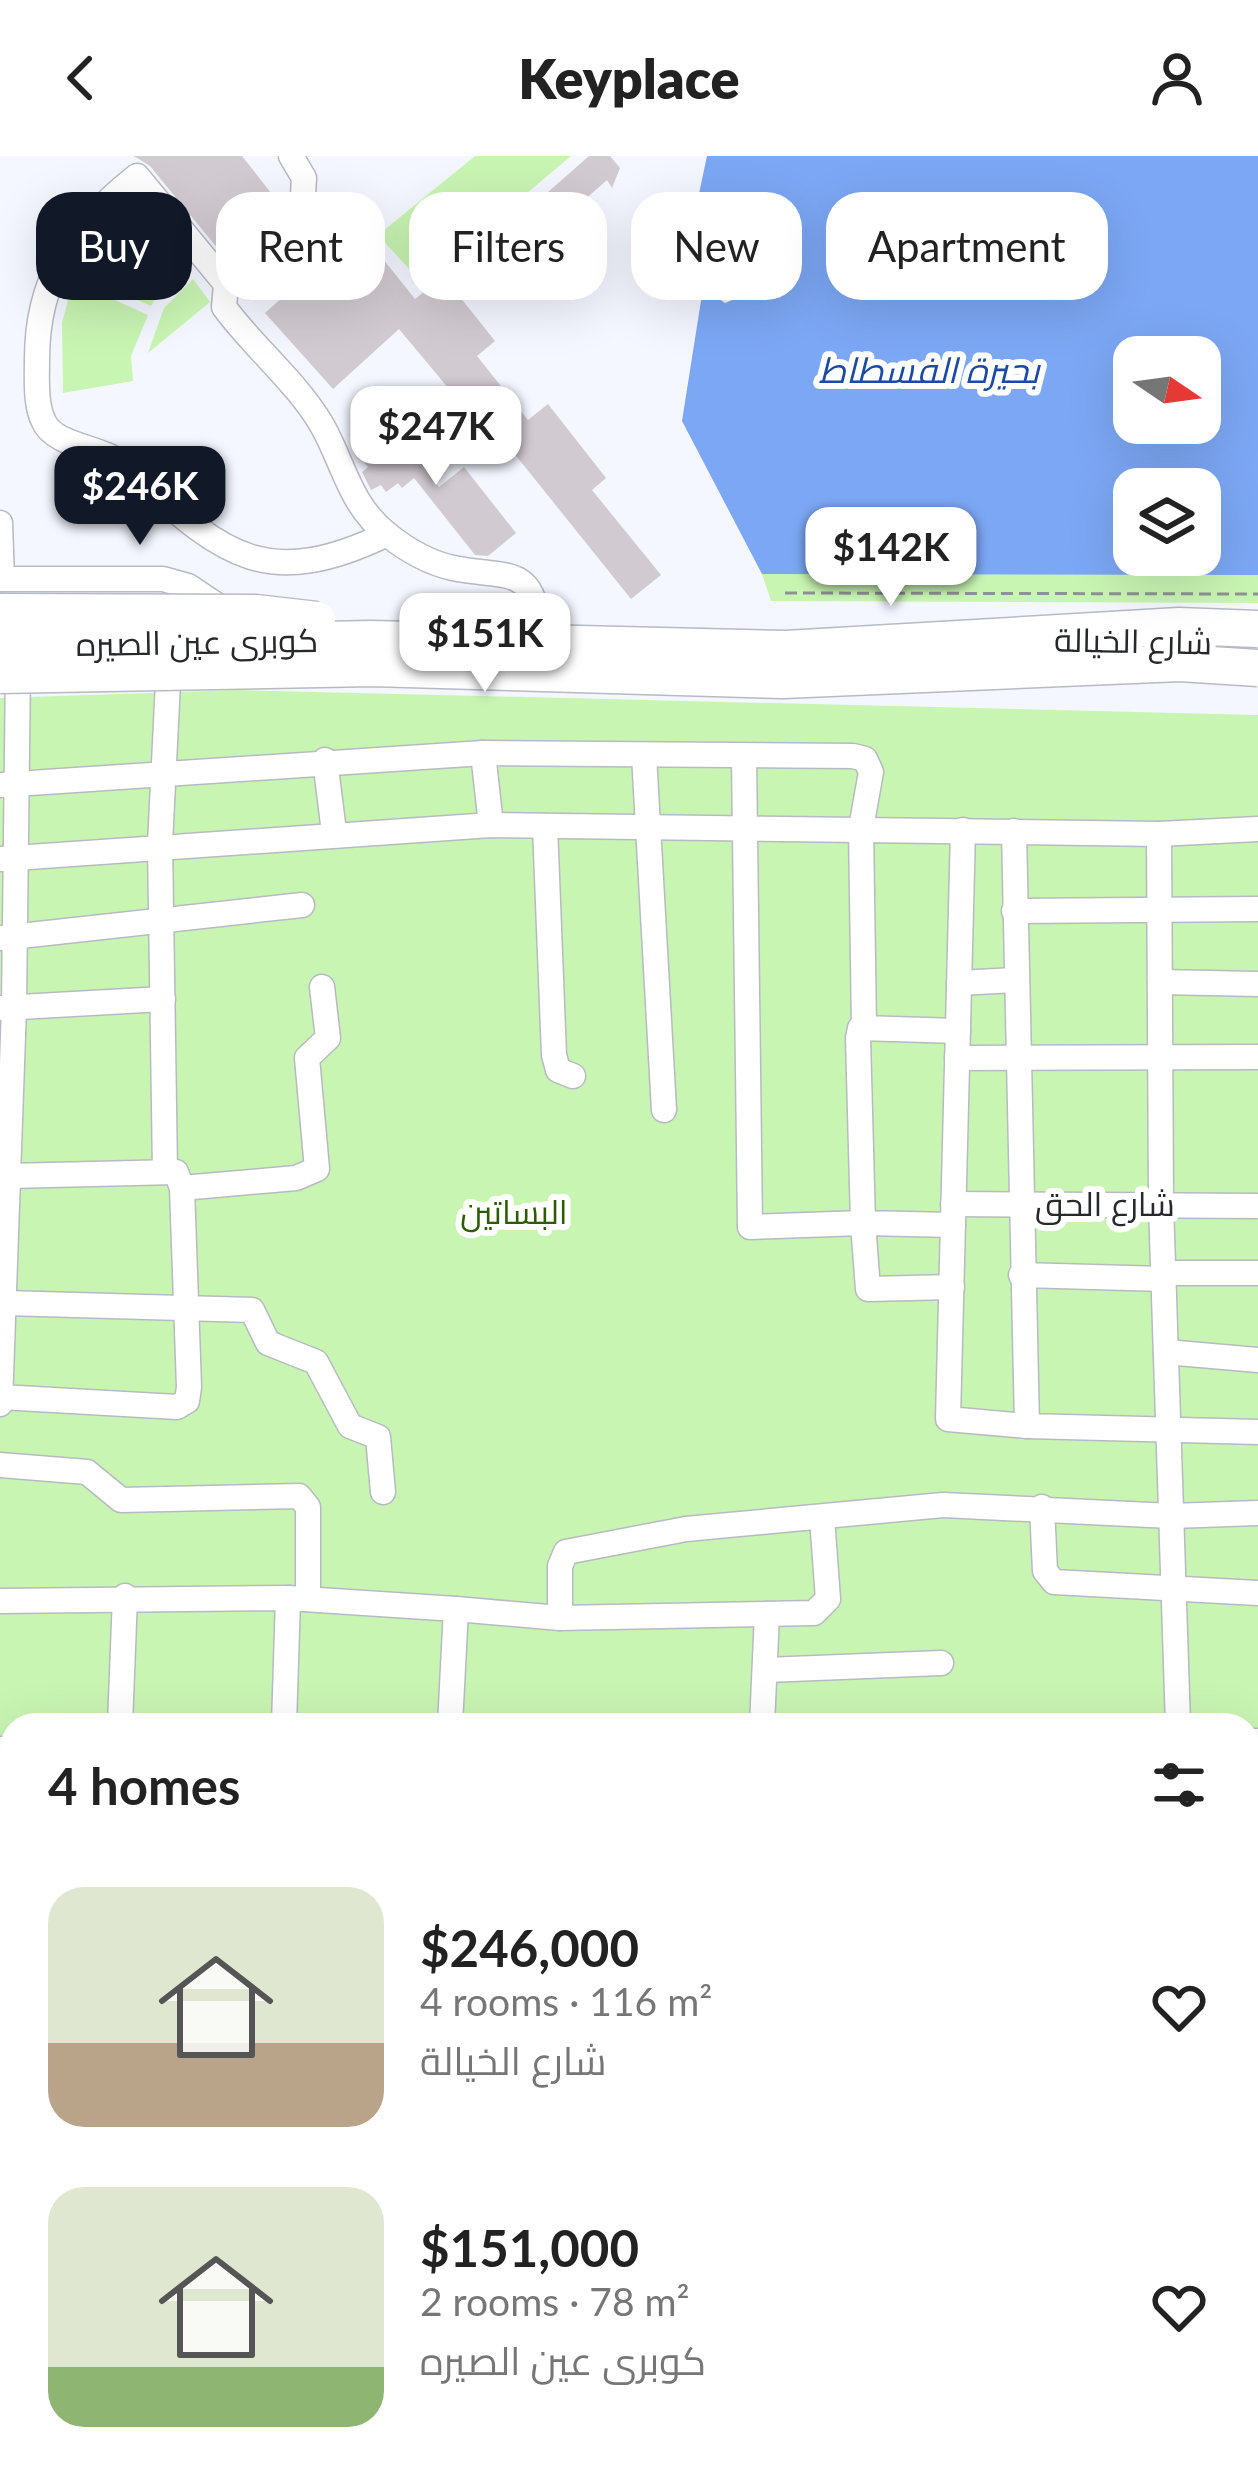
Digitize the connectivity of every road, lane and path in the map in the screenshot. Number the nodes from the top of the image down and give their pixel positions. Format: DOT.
graph roads {
  1 [pos="291,156"];
  2 [pos="303,192"];
  3 [pos="216,272"];
  4 [pos="225,300"];
  5 [pos="0,523"];
  6 [pos="387,534"];
  7 [pos="1,590"];
  8 [pos="785,593"];
  9 [pos="1258,594"];
  10 [pos="249,627"];
  11 [pos="1258,629"];
  12 [pos="530,633"];
  13 [pos="371,639"];
  14 [pos="1258,644"];
  15 [pos="4,659"];
  16 [pos="169,662"];
  17 [pos="521,667"];
  18 [pos="1258,672"];
  19 [pos="483,753"];
  20 [pos="644,755"];
  21 [pos="744,756"];
  22 [pos="325,760"];
  23 [pos="162,770"];
  24 [pos="9,784"];
  25 [pos="490,825"];
  26 [pos="544,826"];
  27 [pos="644,827"];
  28 [pos="862,829"];
  29 [pos="745,830"];
  30 [pos="963,830"];
  31 [pos="1258,830"];
  32 [pos="1014,831"];
  33 [pos="334,832"];
  34 [pos="1159,834"];
  35 [pos="160,844"];
  36 [pos="8,858"];
  37 [pos="302,905"];
  38 [pos="1258,909"];
  39 [pos="1014,910"];
  40 [pos="1160,911"];
  41 [pos="162,918"];
  42 [pos="8,938"];
  43 [pos="1015,980"];
  44 [pos="1160,982"];
  45 [pos="959,983"];
  46 [pos="1258,984"];
  47 [pos="322,987"];
  48 [pos="163,999"];
  49 [pos="7,1008"];
  50 [pos="865,1028"];
  51 [pos="958,1031"];
  52 [pos="1161,1056"];
  53 [pos="1016,1057"];
  54 [pos="1258,1057"];
  55 [pos="957,1058"];
  56 [pos="572,1076"];
  57 [pos="6,1087"];
  58 [pos="664,1110"];
  59 [pos="9,1176"];
  60 [pos="174,1180"];
  61 [pos="1020,1204"];
  62 [pos="1161,1204"];
  63 [pos="1258,1206"];
  64 [pos="953,1215"];
  65 [pos="863,1223"];
  66 [pos="4,1263"];
  67 [pos="1258,1273"];
  68 [pos="1022,1275"];
  69 [pos="1164,1276"];
  70 [pos="952,1287"];
  71 [pos="5,1303"];
  72 [pos="188,1307"];
  73 [pos="1166,1352"];
  74 [pos="1258,1360"];
  75 [pos="0,1400"];
  76 [pos="1027,1426"];
  77 [pos="1258,1432"];
  78 [pos="1168,1433"];
  79 [pos="0,1465"];
  80 [pos="383,1492"];
  81 [pos="1042,1507"];
  82 [pos="1258,1514"];
  83 [pos="1171,1516"];
  84 [pos="822,1518"];
  85 [pos="1171,1591"];
  86 [pos="1258,1593"];
  87 [pos="125,1596"];
  88 [pos="298,1598"];
  89 [pos="0,1601"];
  90 [pos="456,1609"];
  91 [pos="767,1614"];
  92 [pos="560,1618"];
  93 [pos="940,1663"];
  94 [pos="766,1670"];
  95 [pos="121,1713"];
  96 [pos="285,1713"];
  97 [pos="451,1713"];
  98 [pos="764,1713"];
  99 [pos="1177,1713"];
  1 -- 2 [label="street"];
  3 -- 6 [label="street"];
  4 -- 6 [label="street"];
  5 -- 7 [label="street"];
  6 -- 12 [label="street"];
  7 -- 10 [label="street"];
  7 -- 13 [label="highway, bridge"];
  8 -- 9 [label="path"];
  10 -- 12 [label="street, شارع الخيالة"];
  10 -- 15 [label="street, شارع الخيالة"];
  11 -- 13 [label="highway, كوبرى عين الصيره, bridge"];
  12 -- 14 [label="street, شارع الخيالة"];
  12 -- 17 [label="street"];
  13 -- 15 [label="highway, كوبرى عين الصيره, bridge"];
  15 -- 16 [label="street, شارع الخيالة"];
  15 -- 18 [label="highway, كوبرى عين الصيره, bridge"];
  15 -- 24 [label="street"];
  16 -- 17 [label="street, شارع الخيالة"];
  16 -- 23 [label="street"];
  17 -- 18 [label="street, شارع الخيالة"];
  19 -- 20 [label="street"];
  19 -- 22 [label="street"];
  19 -- 25 [label="street"];
  20 -- 21 [label="street"];
  20 -- 27 [label="street"];
  21 -- 28 [label="street"];
  21 -- 29 [label="street"];
  22 -- 23 [label="street"];
  22 -- 33 [label="street"];
  23 -- 24 [label="street"];
  23 -- 35 [label="street"];
  24 -- 36 [label="street"];
  25 -- 26 [label="street"];
  25 -- 33 [label="street"];
  26 -- 27 [label="street"];
  26 -- 56 [label="street"];
  27 -- 29 [label="street"];
  27 -- 58 [label="street"];
  28 -- 29 [label="street"];
  28 -- 30 [label="street"];
  28 -- 50 [label="street"];
  29 -- 65 [label="street, شارع الحق"];
  30 -- 32 [label="street"];
  30 -- 45 [label="street"];
  31 -- 34 [label="street"];
  32 -- 34 [label="street"];
  32 -- 39 [label="street"];
  33 -- 35 [label="street"];
  34 -- 40 [label="street"];
  35 -- 36 [label="street"];
  35 -- 41 [label="street"];
  36 -- 42 [label="street"];
  37 -- 41 [label="street"];
  38 -- 40 [label="street"];
  39 -- 40 [label="street"];
  39 -- 43 [label="street"];
  40 -- 44 [label="street"];
  41 -- 42 [label="street"];
  41 -- 48 [label="street"];
  42 -- 49 [label="street"];
  43 -- 45 [label="street"];
  43 -- 53 [label="street"];
  44 -- 46 [label="street"];
  44 -- 52 [label="street"];
  45 -- 51 [label="street"];
  47 -- 60 [label="street"];
  48 -- 49 [label="street"];
  48 -- 60 [label="street"];
  49 -- 57 [label="street"];
  50 -- 51 [label="street"];
  50 -- 65 [label="street"];
  51 -- 55 [label="street"];
  52 -- 53 [label="street"];
  52 -- 54 [label="street"];
  52 -- 62 [label="street"];
  53 -- 55 [label="street"];
  53 -- 61 [label="street"];
  55 -- 64 [label="street"];
  57 -- 59 [label="street"];
  59 -- 60 [label="street"];
  59 -- 66 [label="street"];
  60 -- 72 [label="street"];
  61 -- 62 [label="street, شارع الحق"];
  61 -- 64 [label="street, شارع الحق"];
  61 -- 68 [label="street"];
  62 -- 63 [label="street, شارع الحق"];
  62 -- 69 [label="street"];
  64 -- 65 [label="street, شارع الحق"];
  64 -- 70 [label="street"];
  65 -- 70 [label="street"];
  66 -- 71 [label="street"];
  67 -- 69 [label="street"];
  68 -- 69 [label="street"];
  68 -- 76 [label="street"];
  69 -- 73 [label="street"];
  70 -- 76 [label="street"];
  71 -- 72 [label="street"];
  71 -- 75 [label="street"];
  72 -- 75 [label="street"];
  72 -- 80 [label="street"];
  73 -- 74 [label="street"];
  73 -- 78 [label="street"];
  76 -- 78 [label="street"];
  77 -- 78 [label="street"];
  78 -- 83 [label="street"];
  79 -- 88 [label="street"];
  81 -- 83 [label="street"];
  81 -- 84 [label="street"];
  81 -- 85 [label="street"];
  82 -- 83 [label="street"];
  83 -- 85 [label="street"];
  84 -- 91 [label="street"];
  84 -- 92 [label="street"];
  85 -- 86 [label="street"];
  85 -- 99 [label="street"];
  87 -- 88 [label="street"];
  87 -- 89 [label="street"];
  87 -- 95 [label="street"];
  88 -- 90 [label="street"];
  88 -- 96 [label="street"];
  90 -- 92 [label="street"];
  90 -- 97 [label="street"];
  91 -- 92 [label="street"];
  91 -- 94 [label="street"];
  93 -- 94 [label="street"];
  94 -- 98 [label="street"];
}
